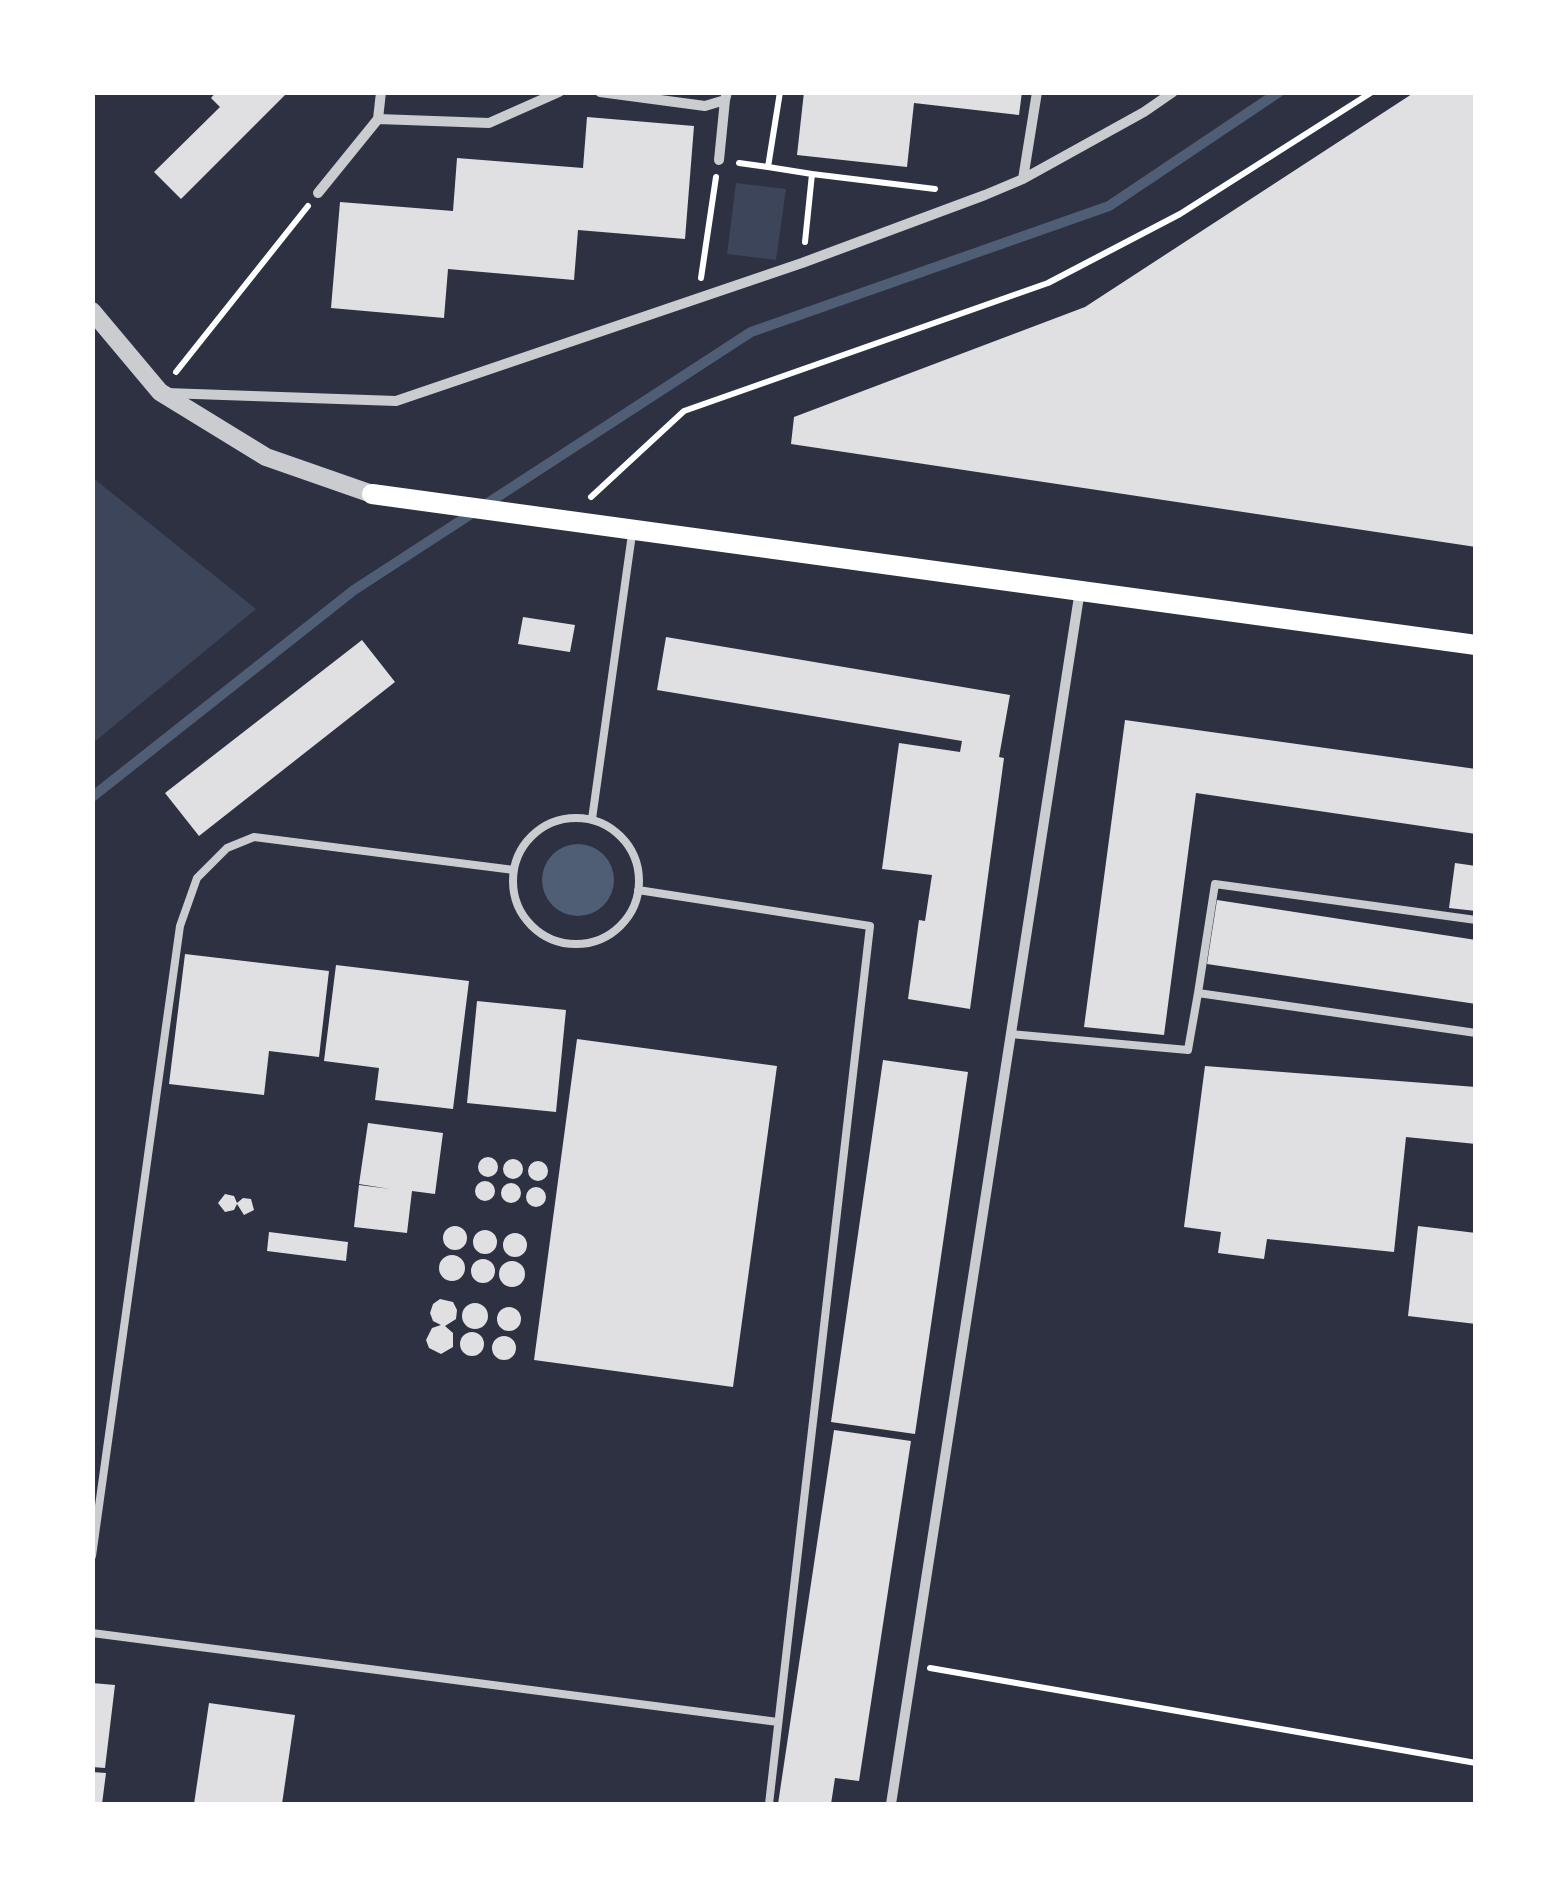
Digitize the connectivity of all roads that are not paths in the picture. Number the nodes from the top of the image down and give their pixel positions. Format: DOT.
graph roads {
  1 [pos="380,92"];
  2 [pos="559,92"];
  3 [pos="600,92"];
  4 [pos="1037,92"];
  5 [pos="1173,92"];
  6 [pos="726,96"];
  7 [pos="378,119"];
  8 [pos="719,160"];
  9 [pos="1023,179"];
  10 [pos="318,193"];
  11 [pos="94,316"];
  12 [pos="160,392"];
  13 [pos="372,494"];
  14 [pos="633,529"];
  15 [pos="1080,590"];
  16 [pos="1476,645"];
  17 [pos="592,819"];
  18 [pos="514,870"];
  19 [pos="638,890"];
  20 [pos="1476,920"];
  21 [pos="1198,993"];
  22 [pos="1010,1034"];
  23 [pos="1476,1034"];
  24 [pos="92,1556"];
  25 [pos="92,1632"];
  26 [pos="778,1722"];
  27 [pos="769,1804"];
  28 [pos="890,1804"];
  1 -- 7 [label="street"];
  2 -- 7 [label="street"];
  3 -- 6 [label="street"];
  4 -- 9 [label="street"];
  5 -- 9 [label="street"];
  6 -- 8 [label="street"];
  7 -- 10 [label="street"];
  9 -- 12 [label="street"];
  11 -- 12 [label="street"];
  12 -- 13 [label="street"];
  13 -- 14 [label="main road"];
  14 -- 15 [label="main road"];
  14 -- 17 [label="lane"];
  15 -- 16 [label="main road"];
  15 -- 22 [label="street"];
  17 -- 18 [label="lane"];
  17 -- 19 [label="lane"];
  18 -- 19 [label="lane"];
  18 -- 24 [label="lane"];
  19 -- 26 [label="lane"];
  20 -- 21 [label="lane"];
  21 -- 22 [label="lane"];
  21 -- 23 [label="lane"];
  22 -- 28 [label="street"];
  25 -- 26 [label="lane"];
  26 -- 27 [label="lane"];
}
